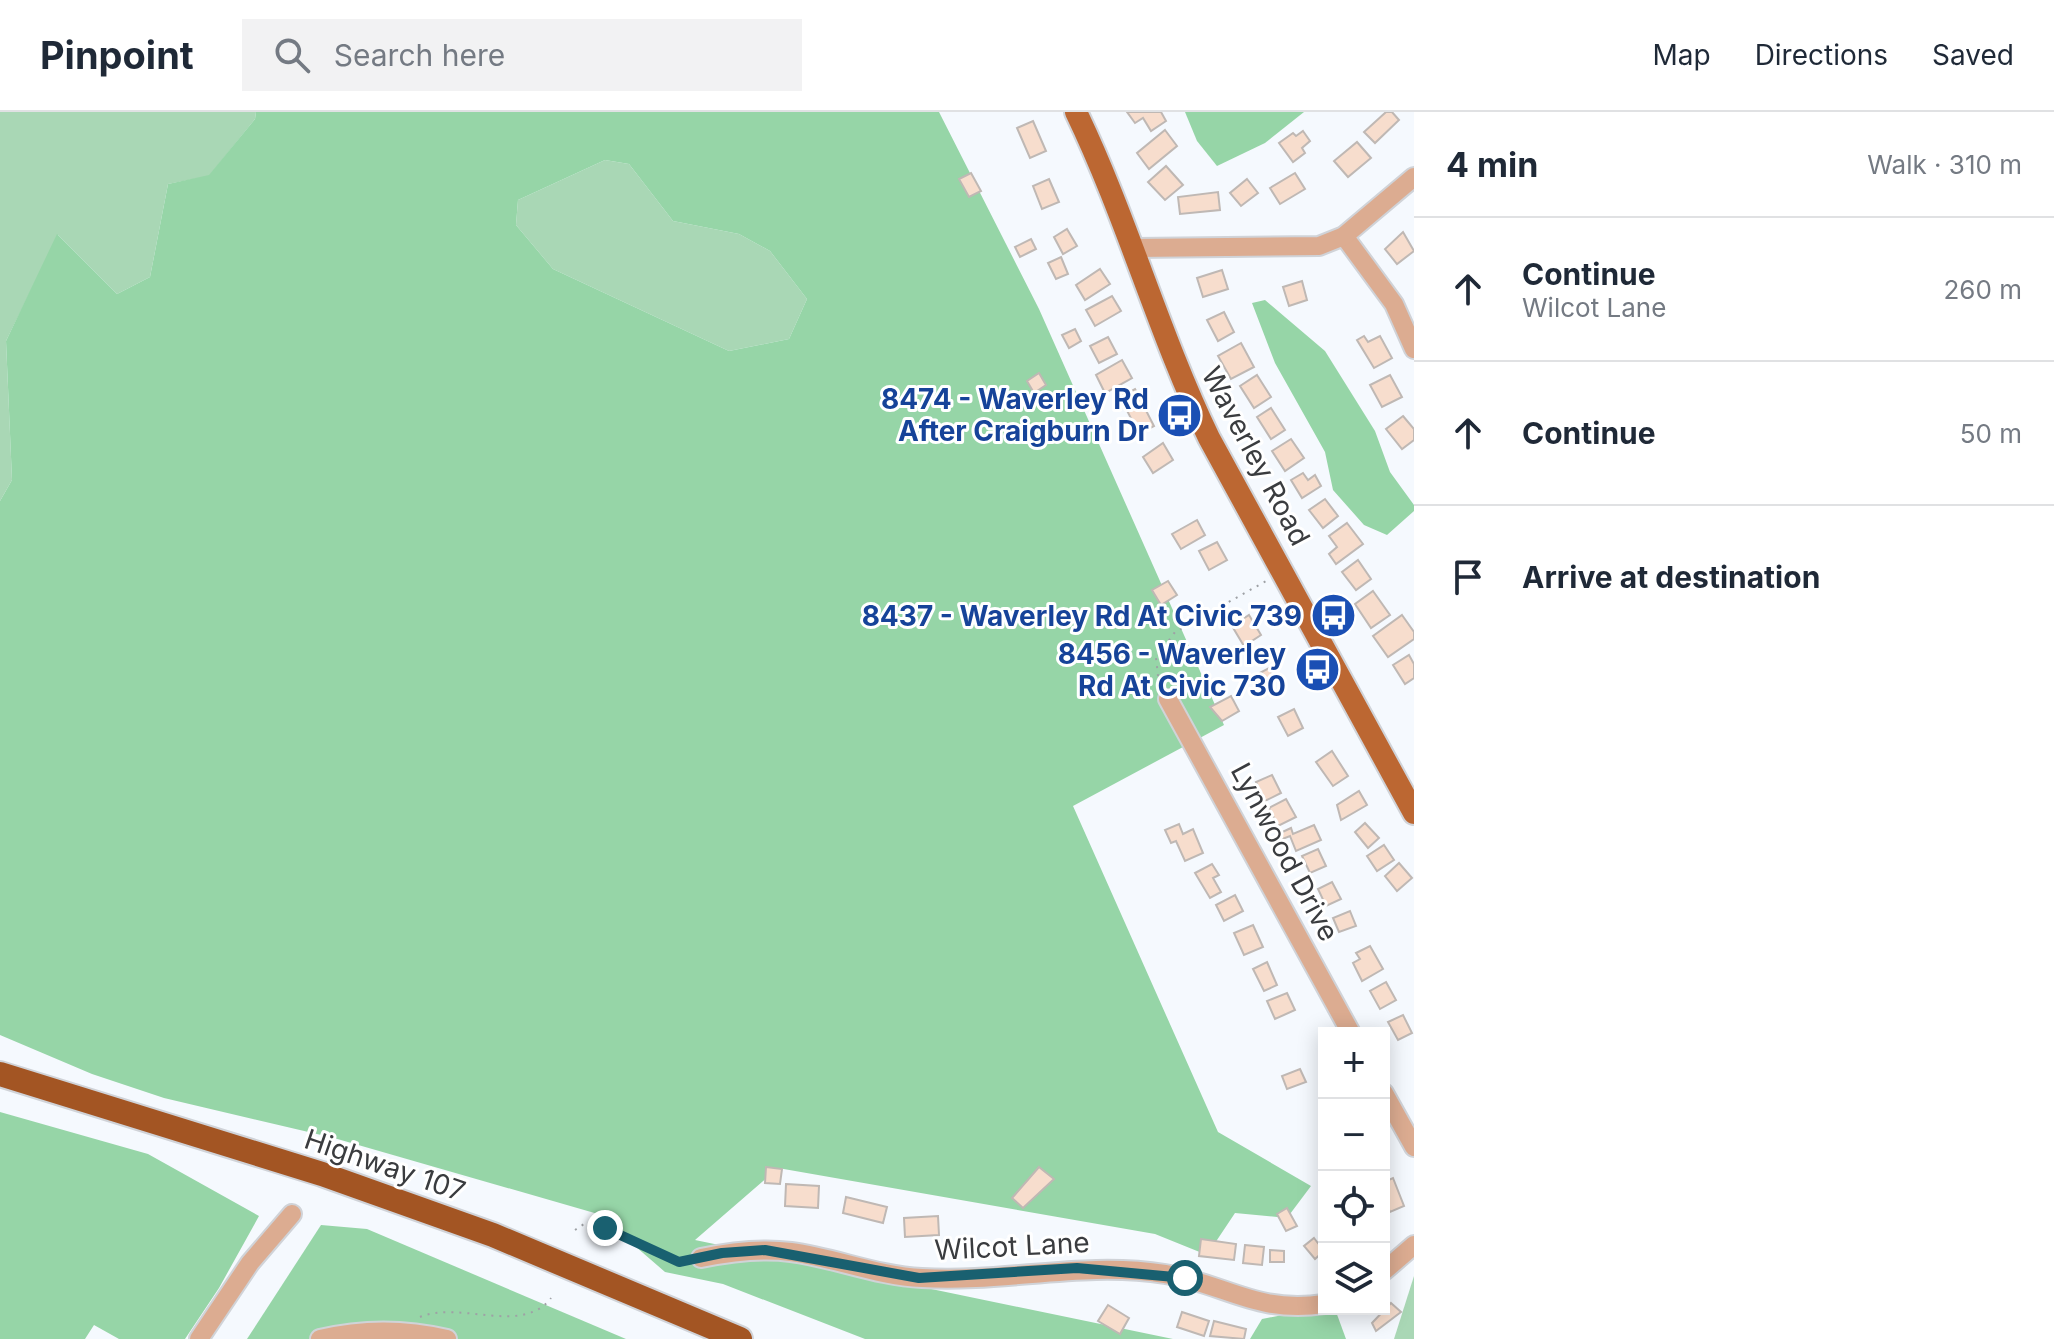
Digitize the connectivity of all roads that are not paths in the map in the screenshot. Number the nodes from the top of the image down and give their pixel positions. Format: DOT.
graph roads {
  1 [pos="1076,112"];
  2 [pos="1414,177"];
  3 [pos="1344,236"];
  4 [pos="1135,248"];
  5 [pos="1414,349"];
  6 [pos="1168,699"];
  7 [pos="1414,813"];
  8 [pos="1348,1027"];
  9 [pos="0,1074"];
  10 [pos="1387,1099"];
  11 [pos="1414,1147"];
  12 [pos="292,1214"];
  13 [pos="1414,1245"];
  14 [pos="701,1258"];
  15 [pos="1390,1266"];
  16 [pos="1318,1305"];
  17 [pos="738,1338"];
  18 [pos="199,1339"];
  19 [pos="320,1339"];
  20 [pos="447,1339"];
  1 -- 4 [label="main road, Waverley Road"];
  2 -- 3 [label="street"];
  3 -- 4 [label="street"];
  3 -- 5 [label="street"];
  4 -- 7 [label="main road, Waverley Road"];
  6 -- 8 [label="street, Lynwood Drive"];
  9 -- 17 [label="highway, Highway 107"];
  10 -- 11 [label="street"];
  12 -- 18 [label="street"];
  13 -- 15 [label="street"];
  14 -- 16 [label="street, Wilcot Lane"];
  19 -- 20 [label="street"];
}
